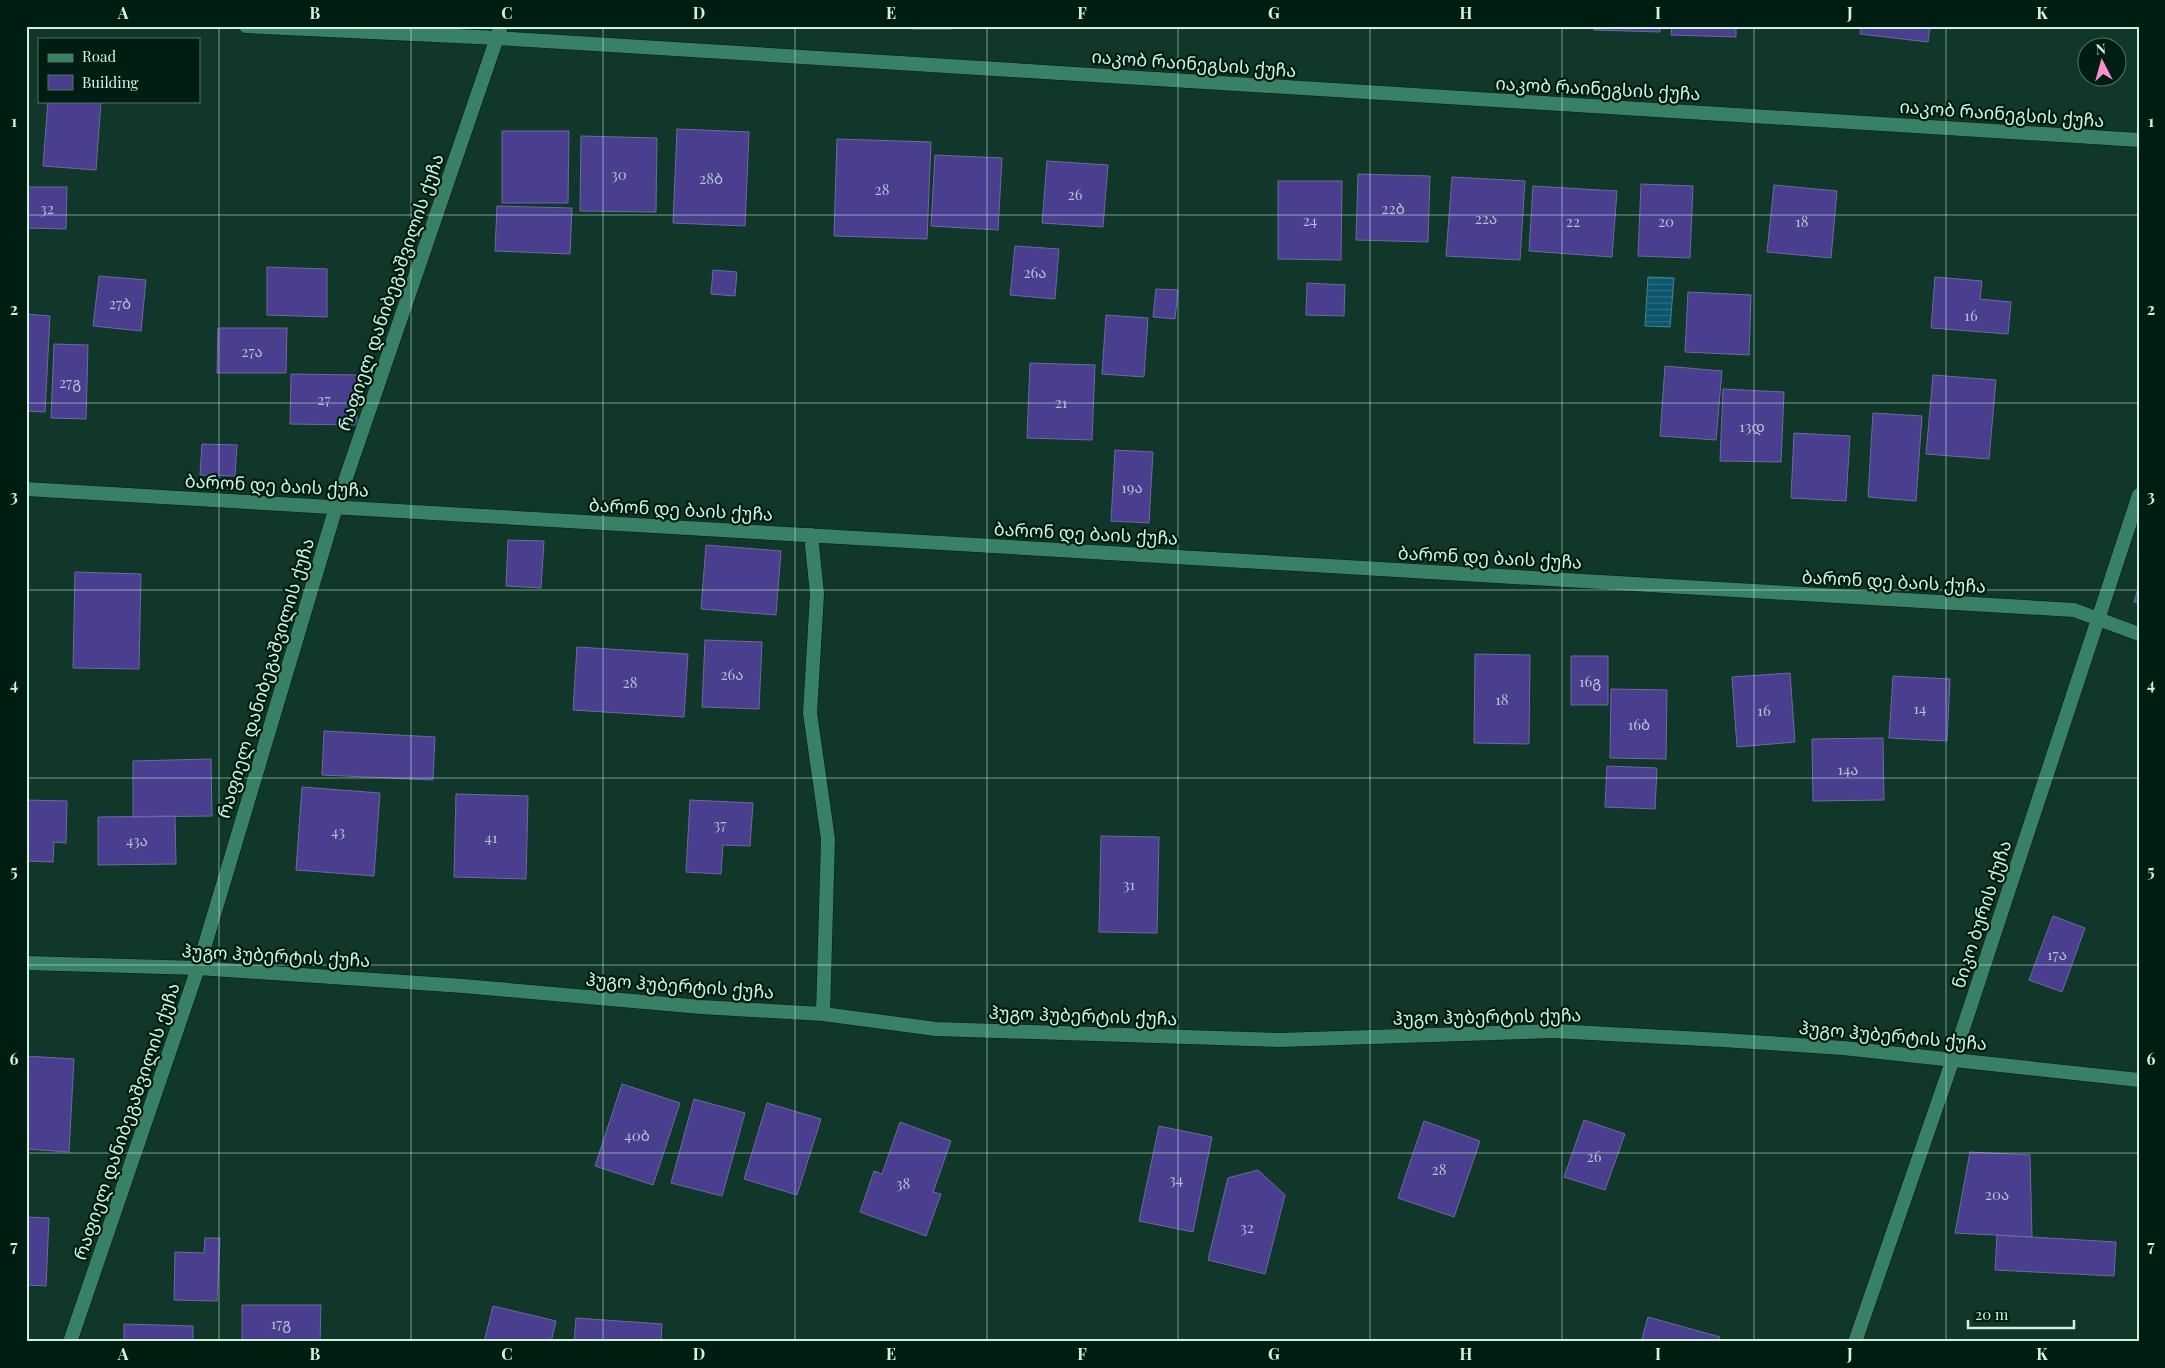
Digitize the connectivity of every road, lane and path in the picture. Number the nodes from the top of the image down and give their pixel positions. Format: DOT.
graph roads {
  1 [pos="246,26"];
  2 [pos="499,32"];
  3 [pos="2139,140"];
  4 [pos="26,489"];
  5 [pos="2139,495"];
  6 [pos="336,507"];
  7 [pos="811,535"];
  8 [pos="2099,620"];
  9 [pos="2139,634"];
  10 [pos="26,962"];
  11 [pos="198,968"];
  12 [pos="823,1014"];
  13 [pos="1953,1059"];
  14 [pos="2139,1080"];
  15 [pos="70,1342"];
  16 [pos="1855,1342"];
  1 -- 2 [label="street, იაკობ რაინეგსის ქუჩა"];
  2 -- 3 [label="street, იაკობ რაინეგსის ქუჩა"];
  2 -- 6 [label="street, რაფიელ დანიბეგაშვილის ქუჩა"];
  4 -- 6 [label="street, ბარონ დე ბაის ქუჩა"];
  5 -- 8 [label="street, ნიკო ბურის ქუჩა"];
  6 -- 7 [label="street, ბარონ დე ბაის ქუჩა"];
  6 -- 11 [label="street, რაფიელ დანიბეგაშვილის ქუჩა"];
  7 -- 8 [label="street, ბარონ დე ბაის ქუჩა"];
  7 -- 12 [label="street"];
  8 -- 9 [label="street, ბარონ დე ბაის ქუჩა"];
  8 -- 13 [label="street, ნიკო ბურის ქუჩა"];
  10 -- 11 [label="street, ჰუგო ჰუბერტის ქუჩა"];
  11 -- 12 [label="street, ჰუგო ჰუბერტის ქუჩა"];
  11 -- 15 [label="street, რაფიელ დანიბეგაშვილის ქუჩა"];
  12 -- 13 [label="street, ჰუგო ჰუბერტის ქუჩა"];
  13 -- 14 [label="street, ჰუგო ჰუბერტის ქუჩა"];
  13 -- 16 [label="street, ნიკო ბურის ქუჩა"];
}
